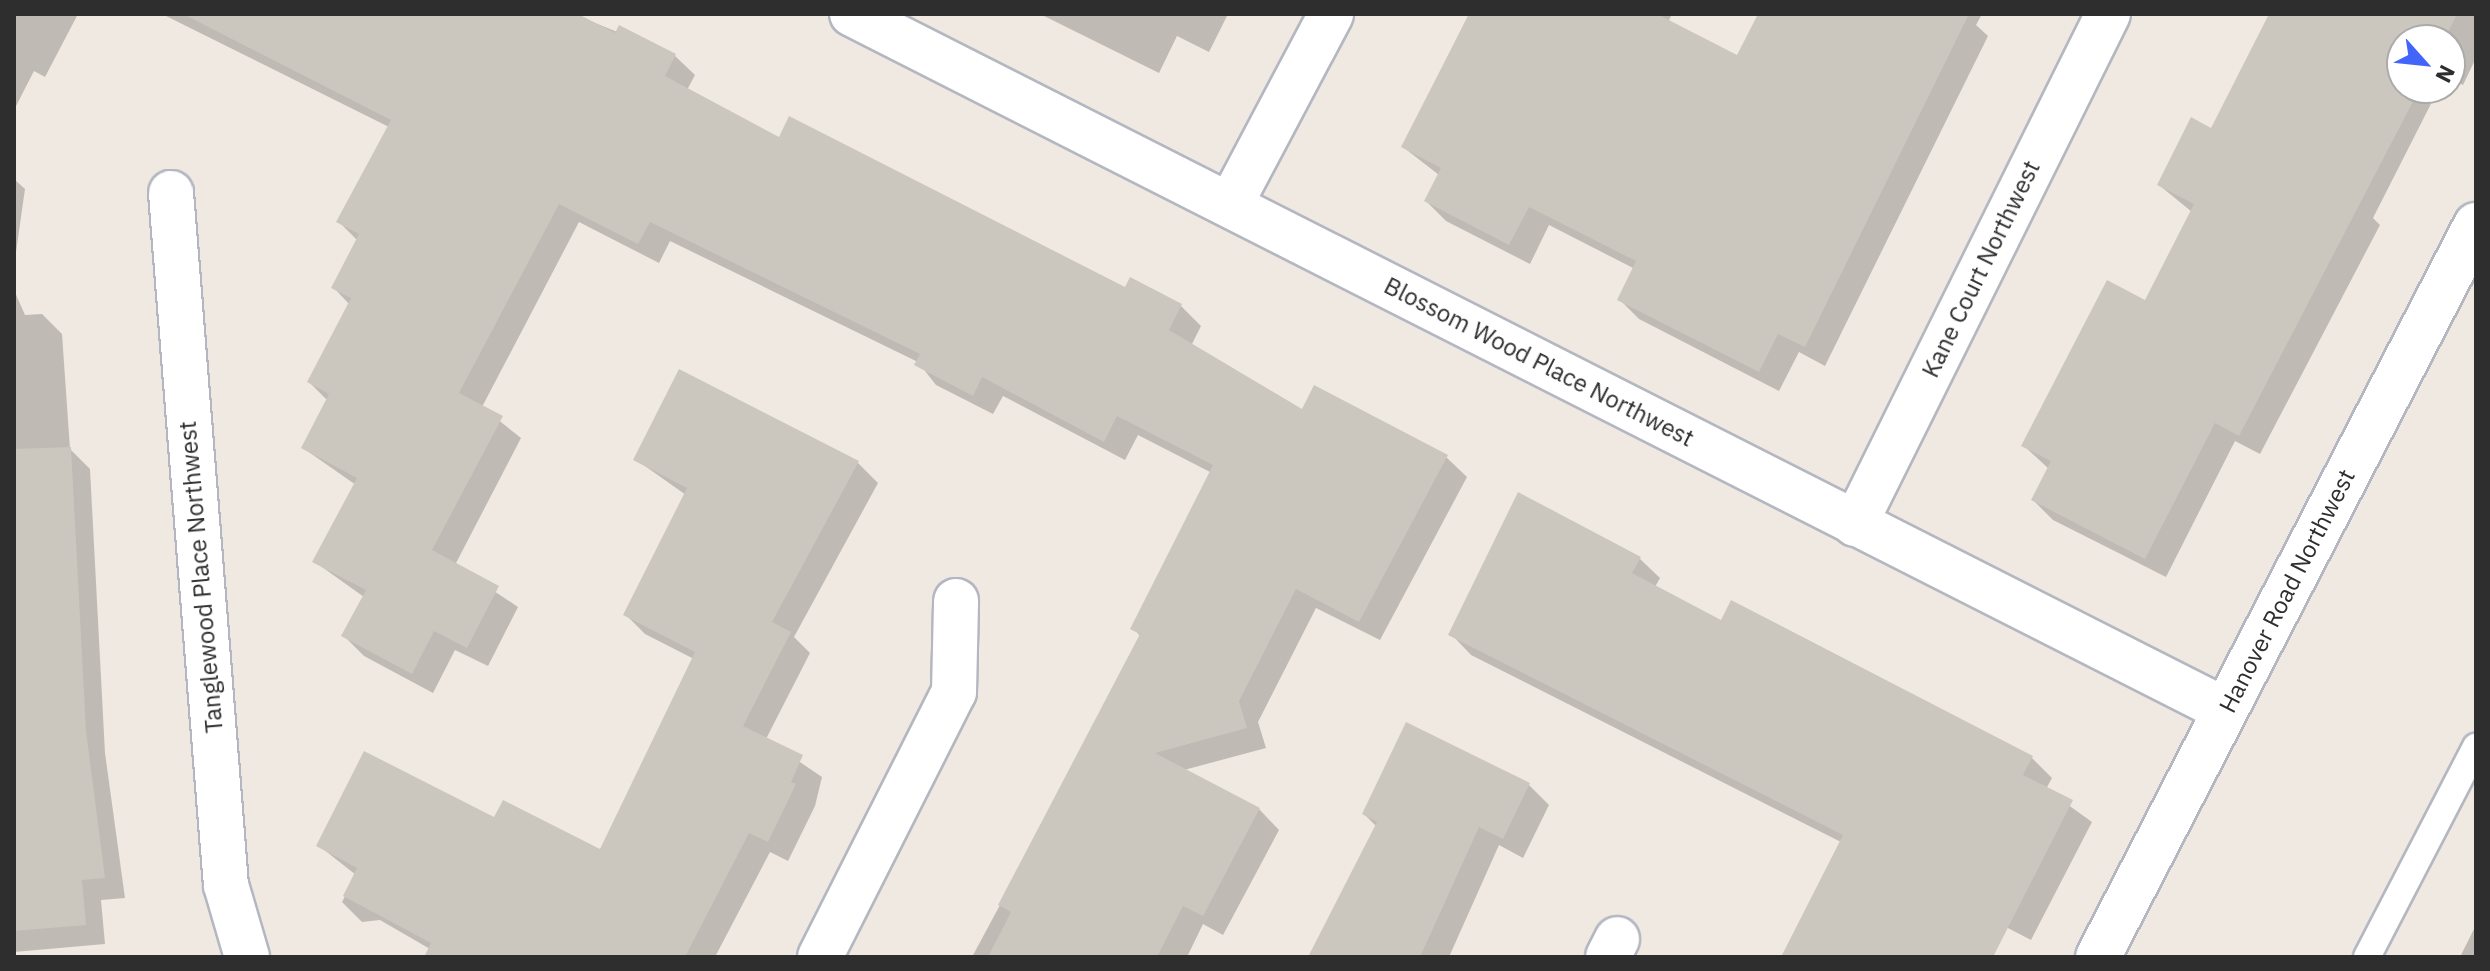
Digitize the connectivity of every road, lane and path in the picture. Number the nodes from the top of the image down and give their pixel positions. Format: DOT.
graph roads {
  1 [pos="852,14"];
  2 [pos="1331,14"];
  3 [pos="2108,14"];
  4 [pos="171,193"];
  5 [pos="1230,205"];
  6 [pos="2476,225"];
  7 [pos="1855,524"];
  8 [pos="956,601"];
  9 [pos="2225,710"];
  10 [pos="2476,747"];
  11 [pos="247,957"];
  12 [pos="820,957"];
  13 [pos="2098,957"];
  14 [pos="2367,957"];
  1 -- 5 [label="street, Blossom Wood Place Northwest"];
  2 -- 5 [label="street"];
  3 -- 7 [label="street, Kane Court Northwest"];
  4 -- 11 [label="street, Tanglewood Place Northwest"];
  5 -- 7 [label="street, Blossom Wood Place Northwest"];
  6 -- 9 [label="street, Hanover Road Northwest"];
  7 -- 9 [label="street, Blossom Wood Place Northwest"];
  8 -- 12 [label="street"];
  9 -- 13 [label="street, Hanover Road Northwest"];
  10 -- 14 [label="lane"];
}
